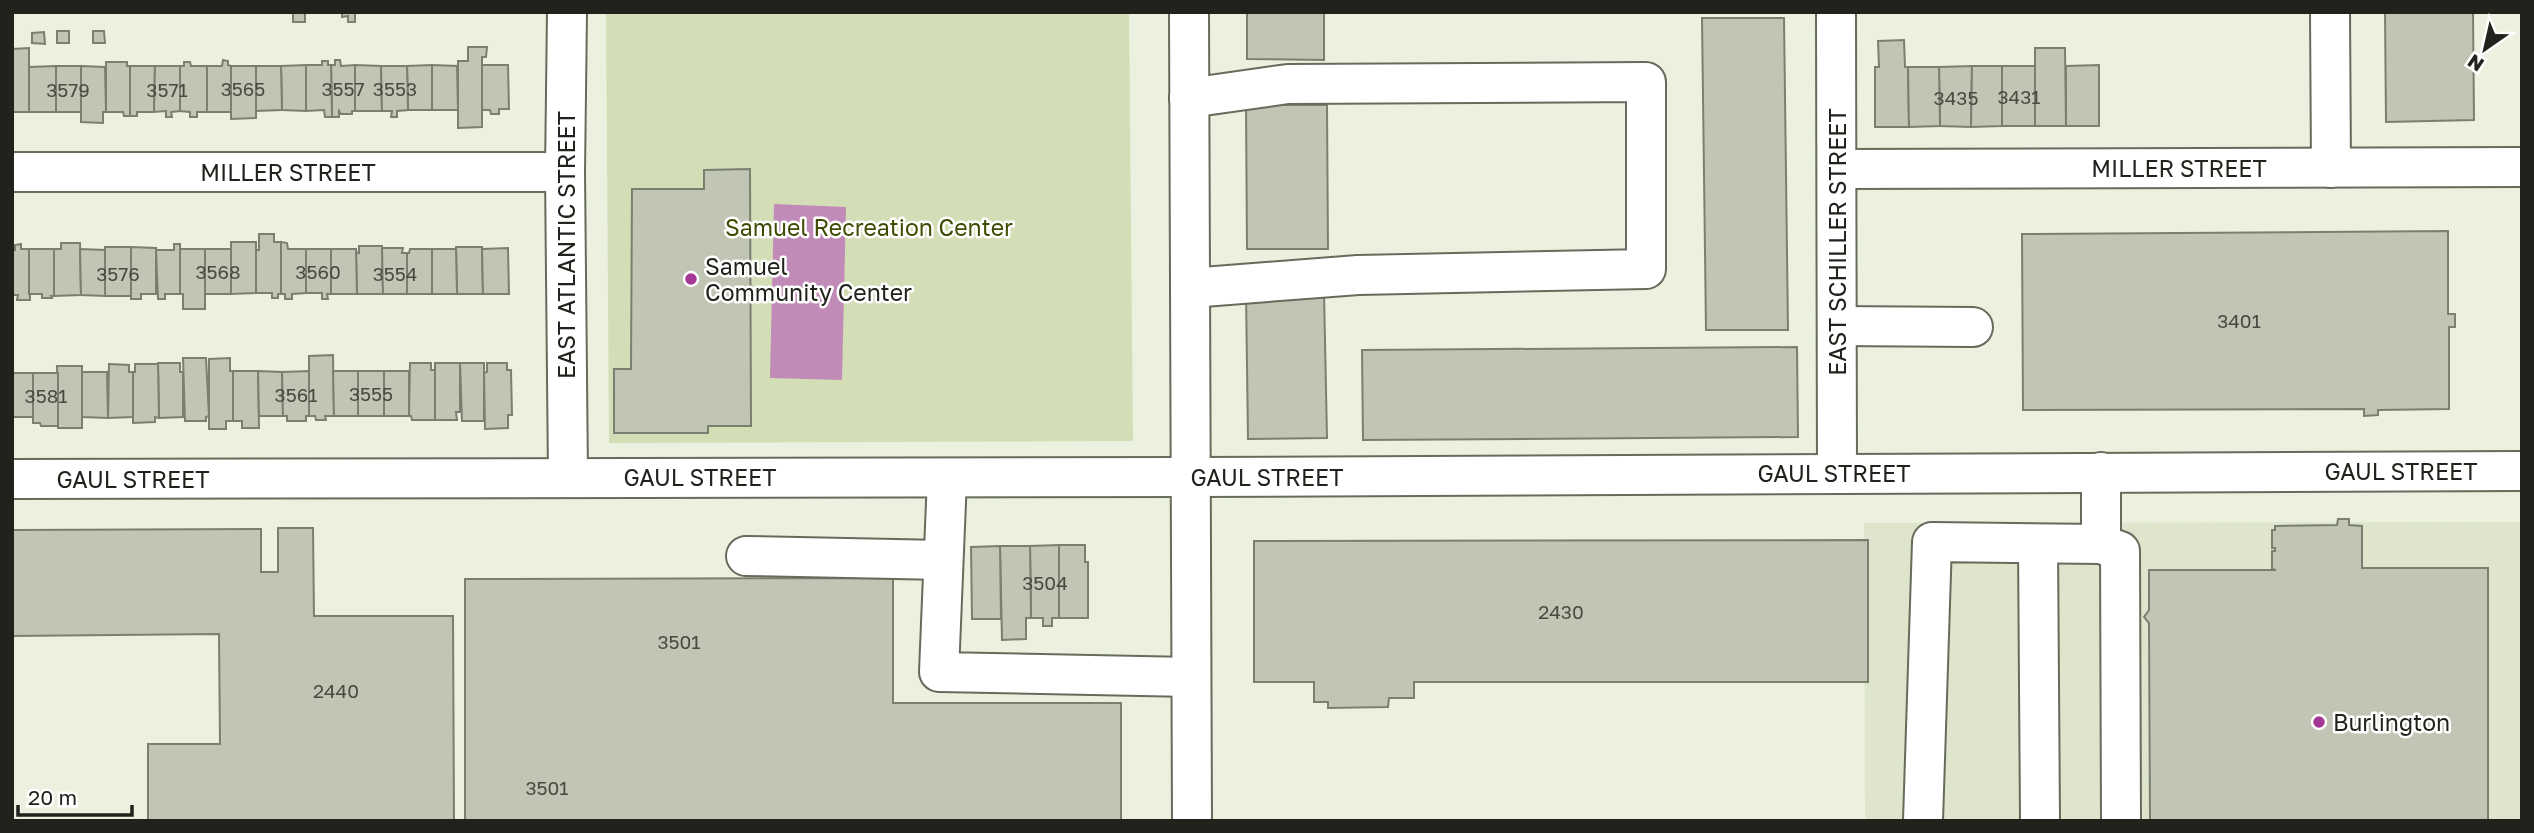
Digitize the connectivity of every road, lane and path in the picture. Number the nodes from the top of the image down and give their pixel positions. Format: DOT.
graph roads {
  1 [pos="566,12"];
  2 [pos="1189,12"];
  3 [pos="1836,12"];
  4 [pos="2330,12"];
  5 [pos="1189,98"];
  6 [pos="2522,167"];
  7 [pos="2331,168"];
  8 [pos="1837,169"];
  9 [pos="565,172"];
  10 [pos="12,173"];
  11 [pos="1190,288"];
  12 [pos="1837,326"];
  13 [pos="1973,327"];
  14 [pos="2522,471"];
  15 [pos="1837,472"];
  16 [pos="2102,472"];
  17 [pos="568,477"];
  18 [pos="1190,477"];
  19 [pos="947,478"];
  20 [pos="12,479"];
  21 [pos="2038,544"];
  22 [pos="2101,544"];
  23 [pos="746,556"];
  24 [pos="943,560"];
  25 [pos="1191,677"];
  26 [pos="1192,821"];
  27 [pos="1923,821"];
  28 [pos="2040,821"];
  29 [pos="2121,821"];
  1 -- 9 [label="street, EAST ATLANTIC STREET"];
  2 -- 5 [label="street"];
  3 -- 8 [label="street, EAST SCHILLER STREET"];
  4 -- 7 [label="street"];
  5 -- 11 [label="street"];
  5 -- 11 [label="street"];
  6 -- 7 [label="street, MILLER STREET"];
  7 -- 8 [label="street, MILLER STREET"];
  8 -- 12 [label="street, EAST SCHILLER STREET"];
  9 -- 10 [label="street, MILLER STREET"];
  9 -- 17 [label="street, EAST ATLANTIC STREET"];
  11 -- 18 [label="street"];
  12 -- 13 [label="street"];
  12 -- 15 [label="street, EAST SCHILLER STREET"];
  14 -- 16 [label="street, GAUL STREET"];
  15 -- 16 [label="street, GAUL STREET"];
  15 -- 18 [label="street, GAUL STREET"];
  16 -- 22 [label="street"];
  17 -- 19 [label="street, GAUL STREET"];
  17 -- 20 [label="street, GAUL STREET"];
  18 -- 19 [label="street, GAUL STREET"];
  18 -- 25 [label="street"];
  19 -- 24 [label="street"];
  21 -- 22 [label="street"];
  21 -- 27 [label="street"];
  21 -- 28 [label="street"];
  22 -- 29 [label="street"];
  23 -- 24 [label="street"];
  24 -- 25 [label="street"];
  25 -- 26 [label="street"];
}
